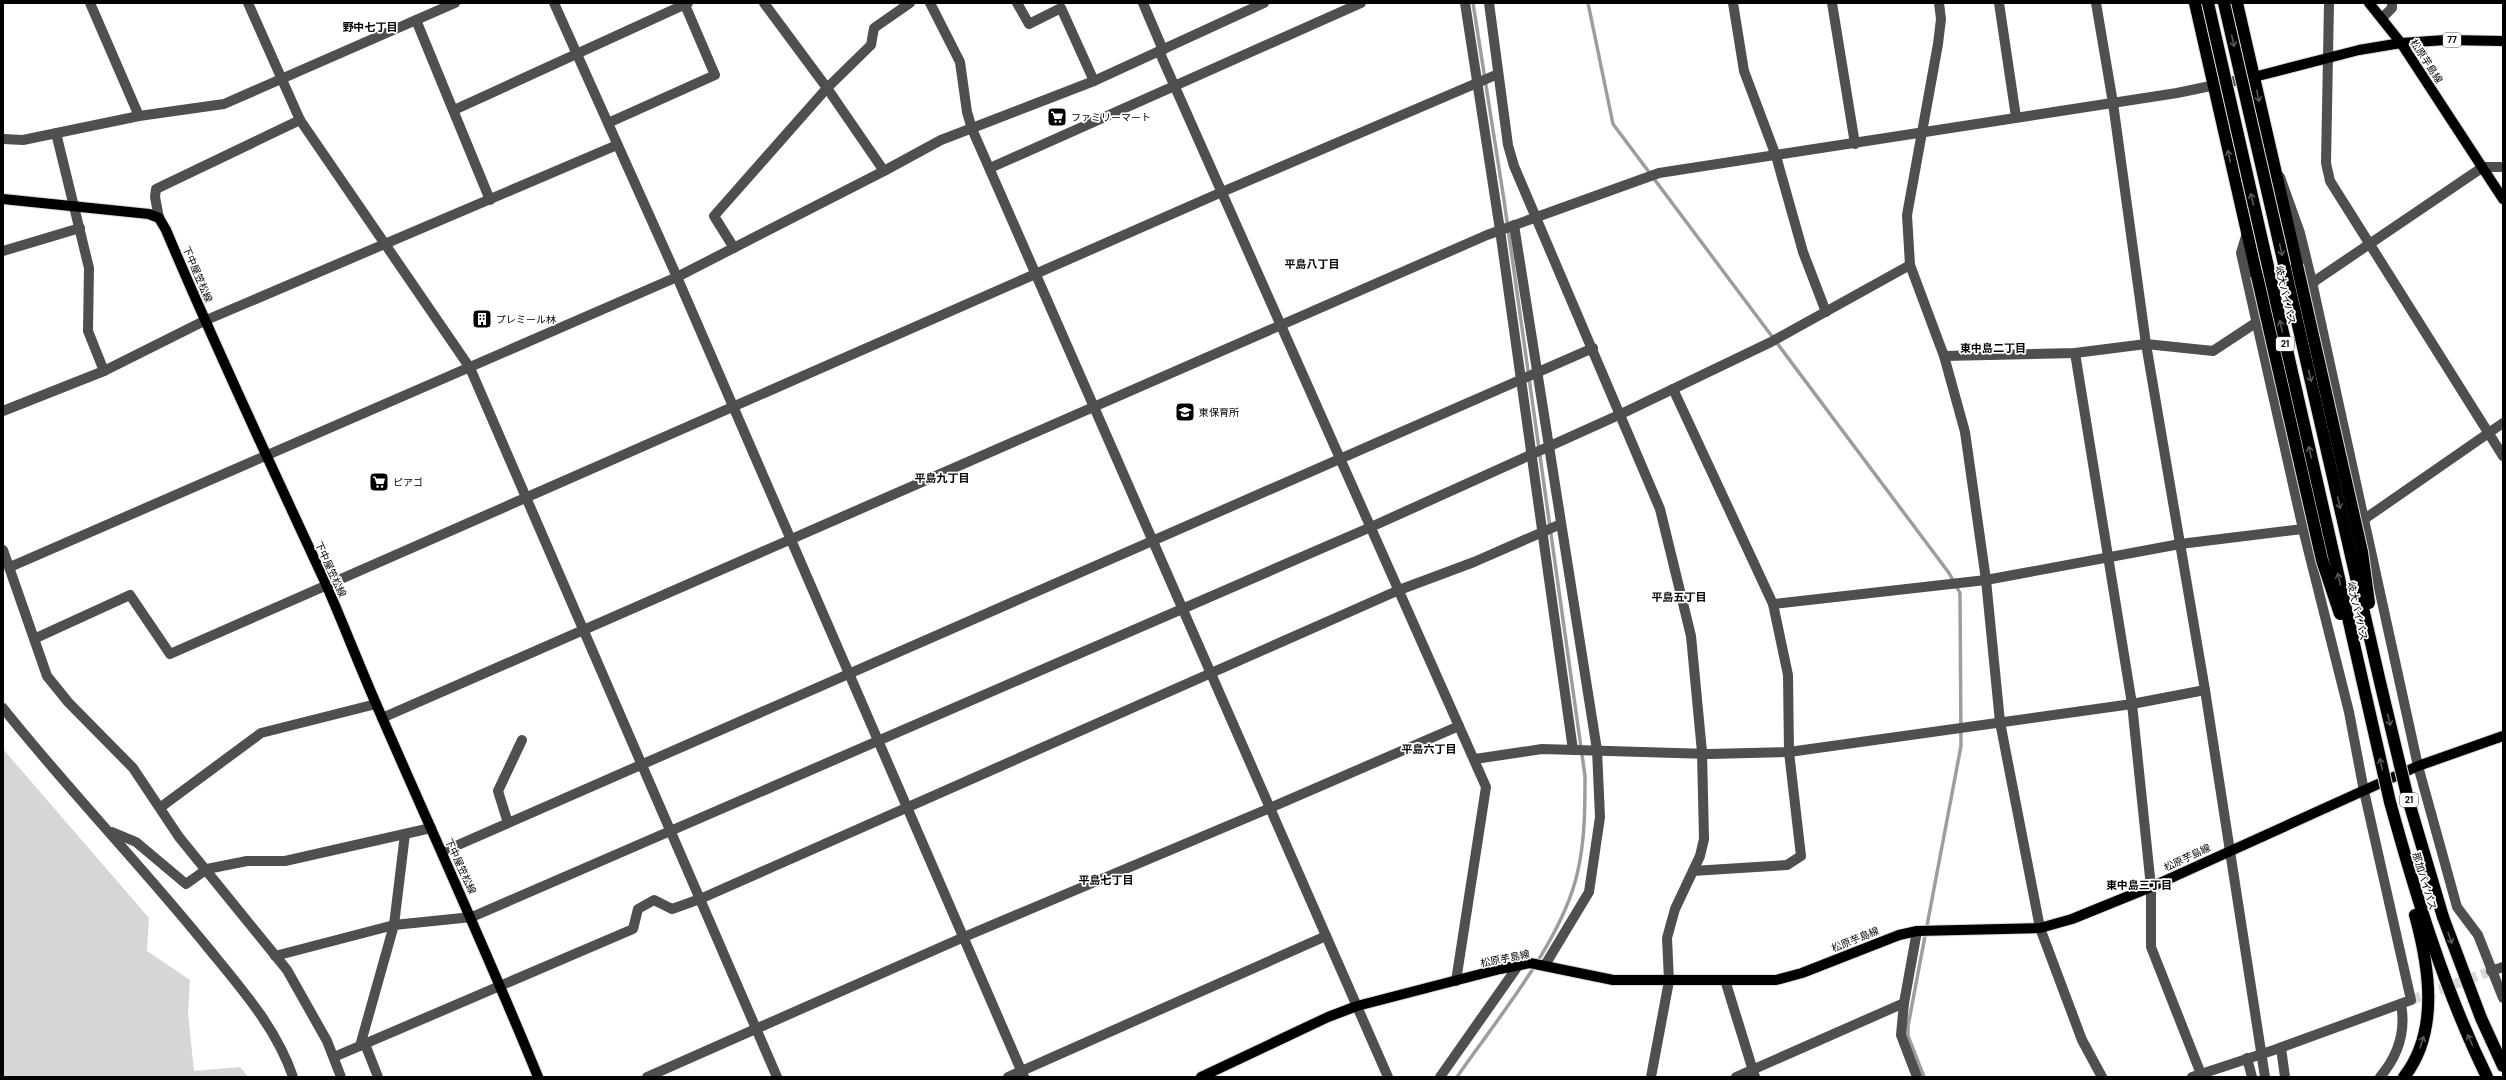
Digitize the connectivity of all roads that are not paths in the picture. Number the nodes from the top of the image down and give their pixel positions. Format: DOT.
graph roads {
  1 [pos="91,3"];
  2 [pos="248,3"];
  3 [pos="455,3"];
  4 [pos="554,3"];
  5 [pos="764,3"];
  6 [pos="910,3"];
  7 [pos="930,3"];
  8 [pos="1017,3"];
  9 [pos="1143,3"];
  10 [pos="1264,3"];
  11 [pos="1361,3"];
  12 [pos="1465,3"];
  13 [pos="1489,3"];
  14 [pos="1733,3"];
  15 [pos="1832,3"];
  16 [pos="1939,3"];
  17 [pos="1999,3"];
  18 [pos="2096,3"];
  19 [pos="2195,3"];
  20 [pos="2208,3"];
  21 [pos="2224,3"];
  22 [pos="2237,3"];
  23 [pos="2329,3"];
  24 [pos="2369,3"];
  25 [pos="2377,3"];
  26 [pos="2392,3"];
  27 [pos="687,4"];
  28 [pos="2385,16"];
  29 [pos="416,20"];
  30 [pos="2503,41"];
  31 [pos="2401,43"];
  32 [pos="1161,51"];
  33 [pos="577,55"];
  34 [pos="2328,57"];
  35 [pos="1495,75"];
  36 [pos="2254,77"];
  37 [pos="281,78"];
  38 [pos="1094,81"];
  39 [pos="1479,82"];
  40 [pos="1174,85"];
  41 [pos="2213,86"];
  42 [pos="827,88"];
  43 [pos="2113,103"];
  44 [pos="454,110"];
  45 [pos="139,116"];
  46 [pos="2016,117"];
  47 [pos="300,120"];
  48 [pos="608,124"];
  49 [pos="972,129"];
  50 [pos="56,133"];
  51 [pos="1920,134"];
  52 [pos="3,139"];
  53 [pos="1855,144"];
  54 [pos="617,145"];
  55 [pos="1776,156"];
  56 [pos="2272,158"];
  57 [pos="2503,166"];
  58 [pos="2483,167"];
  59 [pos="990,168"];
  60 [pos="884,171"];
  61 [pos="1222,192"];
  62 [pos="3,199"];
  63 [pos="2503,199"];
  64 [pos="490,200"];
  65 [pos="74,206"];
  66 [pos="1536,216"];
  67 [pos="159,218"];
  68 [pos="1508,227"];
  69 [pos="80,228"];
  70 [pos="2247,233"];
  71 [pos="2370,243"];
  72 [pos="385,244"];
  73 [pos="734,248"];
  74 [pos="3,251"];
  75 [pos="1910,265"];
  76 [pos="1036,274"];
  77 [pos="677,278"];
  78 [pos="2311,284"];
  79 [pos="1826,312"];
  80 [pos="204,321"];
  81 [pos="2258,322"];
  82 [pos="1282,326"];
  83 [pos="2146,344"];
  84 [pos="1593,348"];
  85 [pos="2075,353"];
  86 [pos="1944,356"];
  87 [pos="470,368"];
  88 [pos="104,371"];
  89 [pos="1529,376"];
  90 [pos="1673,389"];
  91 [pos="733,407"];
  92 [pos="1095,408"];
  93 [pos="3,411"];
  94 [pos="1621,414"];
  95 [pos="2503,423"];
  96 [pos="2488,433"];
  97 [pos="1547,448"];
  98 [pos="1533,454"];
  99 [pos="2503,456"];
  100 [pos="265,457"];
  101 [pos="1340,458"];
  102 [pos="526,497"];
  103 [pos="2366,518"];
  104 [pos="1560,524"];
  105 [pos="1371,527"];
  106 [pos="2303,529"];
  107 [pos="1544,531"];
  108 [pos="1153,540"];
  109 [pos="790,541"];
  110 [pos="2180,544"];
  111 [pos="3,550"];
  112 [pos="2108,556"];
  113 [pos="10,567"];
  114 [pos="1986,580"];
  115 [pos="326,584"];
  116 [pos="1399,590"];
  117 [pos="1773,604"];
  118 [pos="1182,607"];
  119 [pos="584,630"];
  120 [pos="36,638"];
  121 [pos="1211,673"];
  122 [pos="848,674"];
  123 [pos="2380,682"];
  124 [pos="2363,686"];
  125 [pos="2204,690"];
  126 [pos="376,704"];
  127 [pos="2132,704"];
  128 [pos="3,708"];
  129 [pos="382,718"];
  130 [pos="2000,722"];
  131 [pos="1460,726"];
  132 [pos="2503,736"];
  133 [pos="522,740"];
  134 [pos="877,741"];
  135 [pos="1576,750"];
  136 [pos="1593,750"];
  137 [pos="1702,752"];
  138 [pos="1790,752"];
  139 [pos="1475,759"];
  140 [pos="642,764"];
  141 [pos="2418,766"];
  142 [pos="2364,791"];
  143 [pos="161,807"];
  144 [pos="906,807"];
  145 [pos="1270,808"];
  146 [pos="508,823"];
  147 [pos="431,828"];
  148 [pos="109,831"];
  149 [pos="670,831"];
  150 [pos="405,834"];
  151 [pos="2230,851"];
  152 [pos="442,852"];
  153 [pos="207,869"];
  154 [pos="1693,871"];
  155 [pos="2151,887"];
  156 [pos="700,899"];
  157 [pos="472,917"];
  158 [pos="2421,924"];
  159 [pos="394,925"];
  160 [pos="2040,928"];
  161 [pos="1924,930"];
  162 [pos="1326,936"];
  163 [pos="964,938"];
  164 [pos="275,956"];
  165 [pos="2457,958"];
  166 [pos="1543,965"];
  167 [pos="1518,966"];
  168 [pos="2503,967"];
  169 [pos="2492,971"];
  170 [pos="1725,980"];
  171 [pos="1456,981"];
  172 [pos="1669,981"];
  173 [pos="501,987"];
  174 [pos="2503,998"];
  175 [pos="1904,1003"];
  176 [pos="2400,1004"];
  177 [pos="1357,1006"];
  178 [pos="757,1029"];
  179 [pos="362,1045"];
  180 [pos="2281,1048"];
  181 [pos="2503,1050"];
  182 [pos="2262,1053"];
  183 [pos="334,1057"];
  184 [pos="2247,1058"];
  185 [pos="2503,1066"];
  186 [pos="1023,1074"];
  187 [pos="1753,1074"];
  188 [pos="2196,1076"];
  189 [pos="2486,1076"];
  190 [pos="293,1077"];
  191 [pos="341,1077"];
  192 [pos="378,1077"];
  193 [pos="538,1077"];
  194 [pos="647,1077"];
  195 [pos="777,1077"];
  196 [pos="1008,1077"];
  197 [pos="1201,1077"];
  198 [pos="1388,1077"];
  199 [pos="1440,1077"];
  200 [pos="1651,1077"];
  201 [pos="1736,1077"];
  202 [pos="1917,1077"];
  203 [pos="2102,1077"];
  204 [pos="2252,1077"];
  205 [pos="2265,1077"];
  206 [pos="2284,1077"];
  207 [pos="2380,1077"];
  208 [pos="2404,1077"];
  1 -- 45 [label="street"];
  2 -- 37 [label="street"];
  3 -- 29 [label="street"];
  4 -- 33 [label="street"];
  5 -- 42 [label="street"];
  6 -- 42 [label="street"];
  7 -- 49 [label="street"];
  8 -- 38 [label="street"];
  9 -- 32 [label="street"];
  10 -- 32 [label="street"];
  11 -- 40 [label="street"];
  12 -- 39 [label="street"];
  13 -- 35 [label="street"];
  14 -- 55 [label="street"];
  15 -- 53 [label="street"];
  16 -- 51 [label="street"];
  17 -- 46 [label="street"];
  18 -- 43 [label="street"];
  19 -- 41 [label="highway, 21"];
  124 -- 20 [label="highway, 岐大バイパス / 21, one-way, bridge"];
  21 -- 123 [label="highway, 岐大バイパス / 21, one-way, bridge"];
  22 -- 36 [label="highway, 21"];
  23 -- 34 [label="street"];
  24 -- 31 [label="main road"];
  25 -- 28 [label="main road"];
  26 -- 28 [label="street"];
  27 -- 33 [label="street"];
  27 -- 48 [label="street"];
  28 -- 31 [label="main road"];
  29 -- 37 [label="street"];
  29 -- 44 [label="street"];
  30 -- 31 [label="main road, 77"];
  31 -- 34 [label="main road, 松原芋島線"];
  31 -- 58 [label="main road, 松原芋島線"];
  32 -- 38 [label="street"];
  32 -- 40 [label="street"];
  33 -- 44 [label="street"];
  33 -- 48 [label="street"];
  34 -- 36 [label="main road, 松原芋島線"];
  34 -- 71 [label="street"];
  35 -- 39 [label="street"];
  35 -- 66 [label="street"];
  36 -- 41 [label="street"];
  36 -- 56 [label="highway, 21, one-way"];
  37 -- 45 [label="street"];
  37 -- 47 [label="street"];
  38 -- 49 [label="street"];
  39 -- 61 [label="street"];
  39 -- 68 [label="street"];
  40 -- 59 [label="street"];
  40 -- 61 [label="street"];
  41 -- 43 [label="street"];
  70 -- 41 [label="highway, 21, one-way"];
  42 -- 60 [label="street"];
  42 -- 73 [label="street"];
  43 -- 46 [label="street"];
  43 -- 83 [label="street"];
  44 -- 64 [label="street"];
  45 -- 50 [label="street"];
  46 -- 51 [label="street"];
  47 -- 67 [label="street"];
  47 -- 72 [label="street"];
  48 -- 54 [label="street"];
  49 -- 59 [label="street"];
  49 -- 60 [label="street"];
  50 -- 52 [label="street"];
  50 -- 65 [label="street"];
  51 -- 53 [label="street"];
  51 -- 75 [label="street"];
  53 -- 55 [label="street"];
  54 -- 64 [label="street"];
  54 -- 77 [label="street"];
  55 -- 66 [label="street"];
  55 -- 79 [label="street"];
  56 -- 78 [label="street"];
  56 -- 123 [label="highway, 21, bridge"];
  57 -- 58 [label="street"];
  58 -- 63 [label="main road, 松原芋島線"];
  58 -- 71 [label="street"];
  59 -- 76 [label="street"];
  60 -- 73 [label="street"];
  61 -- 76 [label="street"];
  61 -- 82 [label="street"];
  62 -- 65 [label="main road"];
  64 -- 72 [label="street"];
  65 -- 67 [label="main road"];
  65 -- 69 [label="street"];
  66 -- 68 [label="street"];
  66 -- 84 [label="street"];
  67 -- 80 [label="main road, 下中屋笠松線"];
  68 -- 82 [label="street"];
  68 -- 89 [label="street"];
  68 -- 89 [label="street"];
  69 -- 74 [label="street"];
  69 -- 88 [label="street"];
  70 -- 81 [label="street"];
  70 -- 124 [label="highway, 21, bridge"];
  71 -- 78 [label="street"];
  71 -- 96 [label="street"];
  72 -- 80 [label="street"];
  72 -- 87 [label="street"];
  73 -- 77 [label="street"];
  75 -- 79 [label="street"];
  75 -- 86 [label="street"];
  76 -- 91 [label="street"];
  76 -- 92 [label="street"];
  77 -- 87 [label="street"];
  77 -- 91 [label="street"];
  78 -- 103 [label="street"];
  79 -- 90 [label="street"];
  80 -- 88 [label="street"];
  80 -- 100 [label="main road, 下中屋笠松線"];
  81 -- 83 [label="street"];
  81 -- 106 [label="street"];
  82 -- 92 [label="street"];
  82 -- 101 [label="street"];
  83 -- 85 [label="street"];
  83 -- 110 [label="street"];
  84 -- 89 [label="street"];
  84 -- 94 [label="street"];
  85 -- 86 [label="street"];
  85 -- 112 [label="street"];
  86 -- 114 [label="street"];
  87 -- 100 [label="street"];
  87 -- 102 [label="street"];
  88 -- 93 [label="street"];
  89 -- 97 [label="street"];
  89 -- 98 [label="street"];
  89 -- 101 [label="street"];
  90 -- 94 [label="street"];
  90 -- 117 [label="street"];
  91 -- 102 [label="street"];
  91 -- 109 [label="street"];
  92 -- 108 [label="street"];
  92 -- 109 [label="street"];
  94 -- 97 [label="street"];
  94 -- 137 [label="street"];
  95 -- 96 [label="street"];
  96 -- 99 [label="street"];
  96 -- 103 [label="street"];
  97 -- 98 [label="street"];
  97 -- 104 [label="street"];
  98 -- 105 [label="street"];
  98 -- 107 [label="street"];
  100 -- 113 [label="street"];
  100 -- 115 [label="main road, 下中屋笠松線"];
  101 -- 105 [label="street"];
  101 -- 108 [label="street"];
  102 -- 115 [label="street"];
  102 -- 119 [label="street"];
  103 -- 141 [label="street"];
  104 -- 107 [label="street"];
  104 -- 136 [label="street"];
  105 -- 116 [label="street"];
  105 -- 118 [label="street"];
  106 -- 110 [label="street"];
  106 -- 142 [label="street"];
  107 -- 116 [label="street"];
  107 -- 135 [label="street"];
  108 -- 118 [label="street"];
  108 -- 122 [label="street"];
  109 -- 119 [label="street"];
  109 -- 122 [label="street"];
  110 -- 112 [label="street"];
  110 -- 125 [label="street"];
  111 -- 113 [label="street"];
  112 -- 114 [label="street"];
  112 -- 127 [label="street"];
  113 -- 120 [label="street"];
  114 -- 117 [label="street"];
  114 -- 130 [label="street"];
  115 -- 120 [label="street"];
  115 -- 126 [label="main road, 下中屋笠松線"];
  116 -- 121 [label="street"];
  116 -- 131 [label="street"];
  117 -- 138 [label="street"];
  118 -- 121 [label="street"];
  118 -- 134 [label="street"];
  119 -- 129 [label="street"];
  119 -- 140 [label="street"];
  120 -- 143 [label="street"];
  121 -- 144 [label="street"];
  121 -- 145 [label="street"];
  122 -- 134 [label="street"];
  122 -- 140 [label="street"];
  123 -- 165 [label="highway, 那加バイパス / 21, one-way, bridge"];
  158 -- 124 [label="highway, 21, one-way, bridge"];
  125 -- 127 [label="street"];
  125 -- 151 [label="street"];
  126 -- 129 [label="main road, 下中屋笠松線"];
  126 -- 143 [label="street"];
  127 -- 130 [label="street"];
  127 -- 155 [label="street"];
  128 -- 148 [label="street"];
  129 -- 147 [label="main road, 下中屋笠松線"];
  130 -- 138 [label="street"];
  130 -- 160 [label="street"];
  131 -- 139 [label="street"];
  131 -- 145 [label="street"];
  132 -- 141 [label="main road, 松原芋島線"];
  133 -- 146 [label="street"];
  134 -- 144 [label="street"];
  134 -- 149 [label="street"];
  135 -- 136 [label="street"];
  135 -- 139 [label="street"];
  136 -- 137 [label="street"];
  136 -- 166 [label="street"];
  137 -- 138 [label="street"];
  137 -- 154 [label="street"];
  138 -- 154 [label="street"];
  139 -- 171 [label="street"];
  140 -- 146 [label="street"];
  140 -- 149 [label="street"];
  141 -- 142 [label="main road, 松原芋島線"];
  141 -- 169 [label="street"];
  142 -- 151 [label="main road, 松原芋島線"];
  142 -- 176 [label="street"];
  143 -- 153 [label="street"];
  144 -- 156 [label="street"];
  144 -- 163 [label="street"];
  145 -- 162 [label="street"];
  145 -- 163 [label="street"];
  146 -- 152 [label="street"];
  147 -- 150 [label="street"];
  147 -- 152 [label="main road, 下中屋笠松線"];
  148 -- 153 [label="street"];
  148 -- 190 [label="street"];
  149 -- 156 [label="street"];
  149 -- 157 [label="street"];
  150 -- 153 [label="street"];
  150 -- 159 [label="street"];
  151 -- 155 [label="main road, 松原芋島線"];
  151 -- 182 [label="street"];
  152 -- 157 [label="main road, 下中屋笠松線"];
  153 -- 164 [label="street"];
  154 -- 172 [label="street"];
  155 -- 160 [label="main road, 松原芋島線"];
  155 -- 188 [label="street"];
  156 -- 173 [label="street"];
  156 -- 178 [label="street"];
  157 -- 159 [label="street"];
  157 -- 173 [label="main road, 下中屋笠松線"];
  189 -- 158 [label="highway, 那加バイパス, one-way"];
  208 -- 158 [label="highway, one-way"];
  159 -- 164 [label="street"];
  159 -- 179 [label="street"];
  160 -- 161 [label="main road, 松原芋島線"];
  160 -- 203 [label="street"];
  161 -- 170 [label="main road, 松原芋島線"];
  161 -- 175 [label="street"];
  162 -- 177 [label="street"];
  162 -- 186 [label="street"];
  163 -- 178 [label="street"];
  163 -- 186 [label="street"];
  164 -- 183 [label="street"];
  165 -- 181 [label="highway"];
  165 -- 185 [label="highway, 那加バイパス / 21"];
  166 -- 167 [label="main road, 松原芋島線"];
  166 -- 172 [label="main road, 松原芋島線"];
  167 -- 171 [label="main road, 松原芋島線"];
  167 -- 199 [label="street"];
  168 -- 169 [label="street"];
  169 -- 174 [label="street"];
  170 -- 172 [label="main road, 松原芋島線"];
  170 -- 187 [label="street"];
  171 -- 177 [label="main road, 松原芋島線"];
  172 -- 200 [label="street"];
  173 -- 179 [label="street"];
  173 -- 193 [label="main road, 下中屋笠松線"];
  175 -- 187 [label="street"];
  175 -- 202 [label="street"];
  176 -- 180 [label="street"];
  176 -- 207 [label="street"];
  177 -- 197 [label="main road, 松原芋島線"];
  177 -- 198 [label="street"];
  178 -- 194 [label="street"];
  178 -- 195 [label="street"];
  179 -- 183 [label="street"];
  179 -- 192 [label="street"];
  180 -- 182 [label="street"];
  180 -- 206 [label="street"];
  182 -- 184 [label="street"];
  182 -- 205 [label="street"];
  183 -- 191 [label="street"];
  184 -- 188 [label="street"];
  184 -- 204 [label="street"];
  186 -- 196 [label="street"];
  187 -- 201 [label="street"];
}
